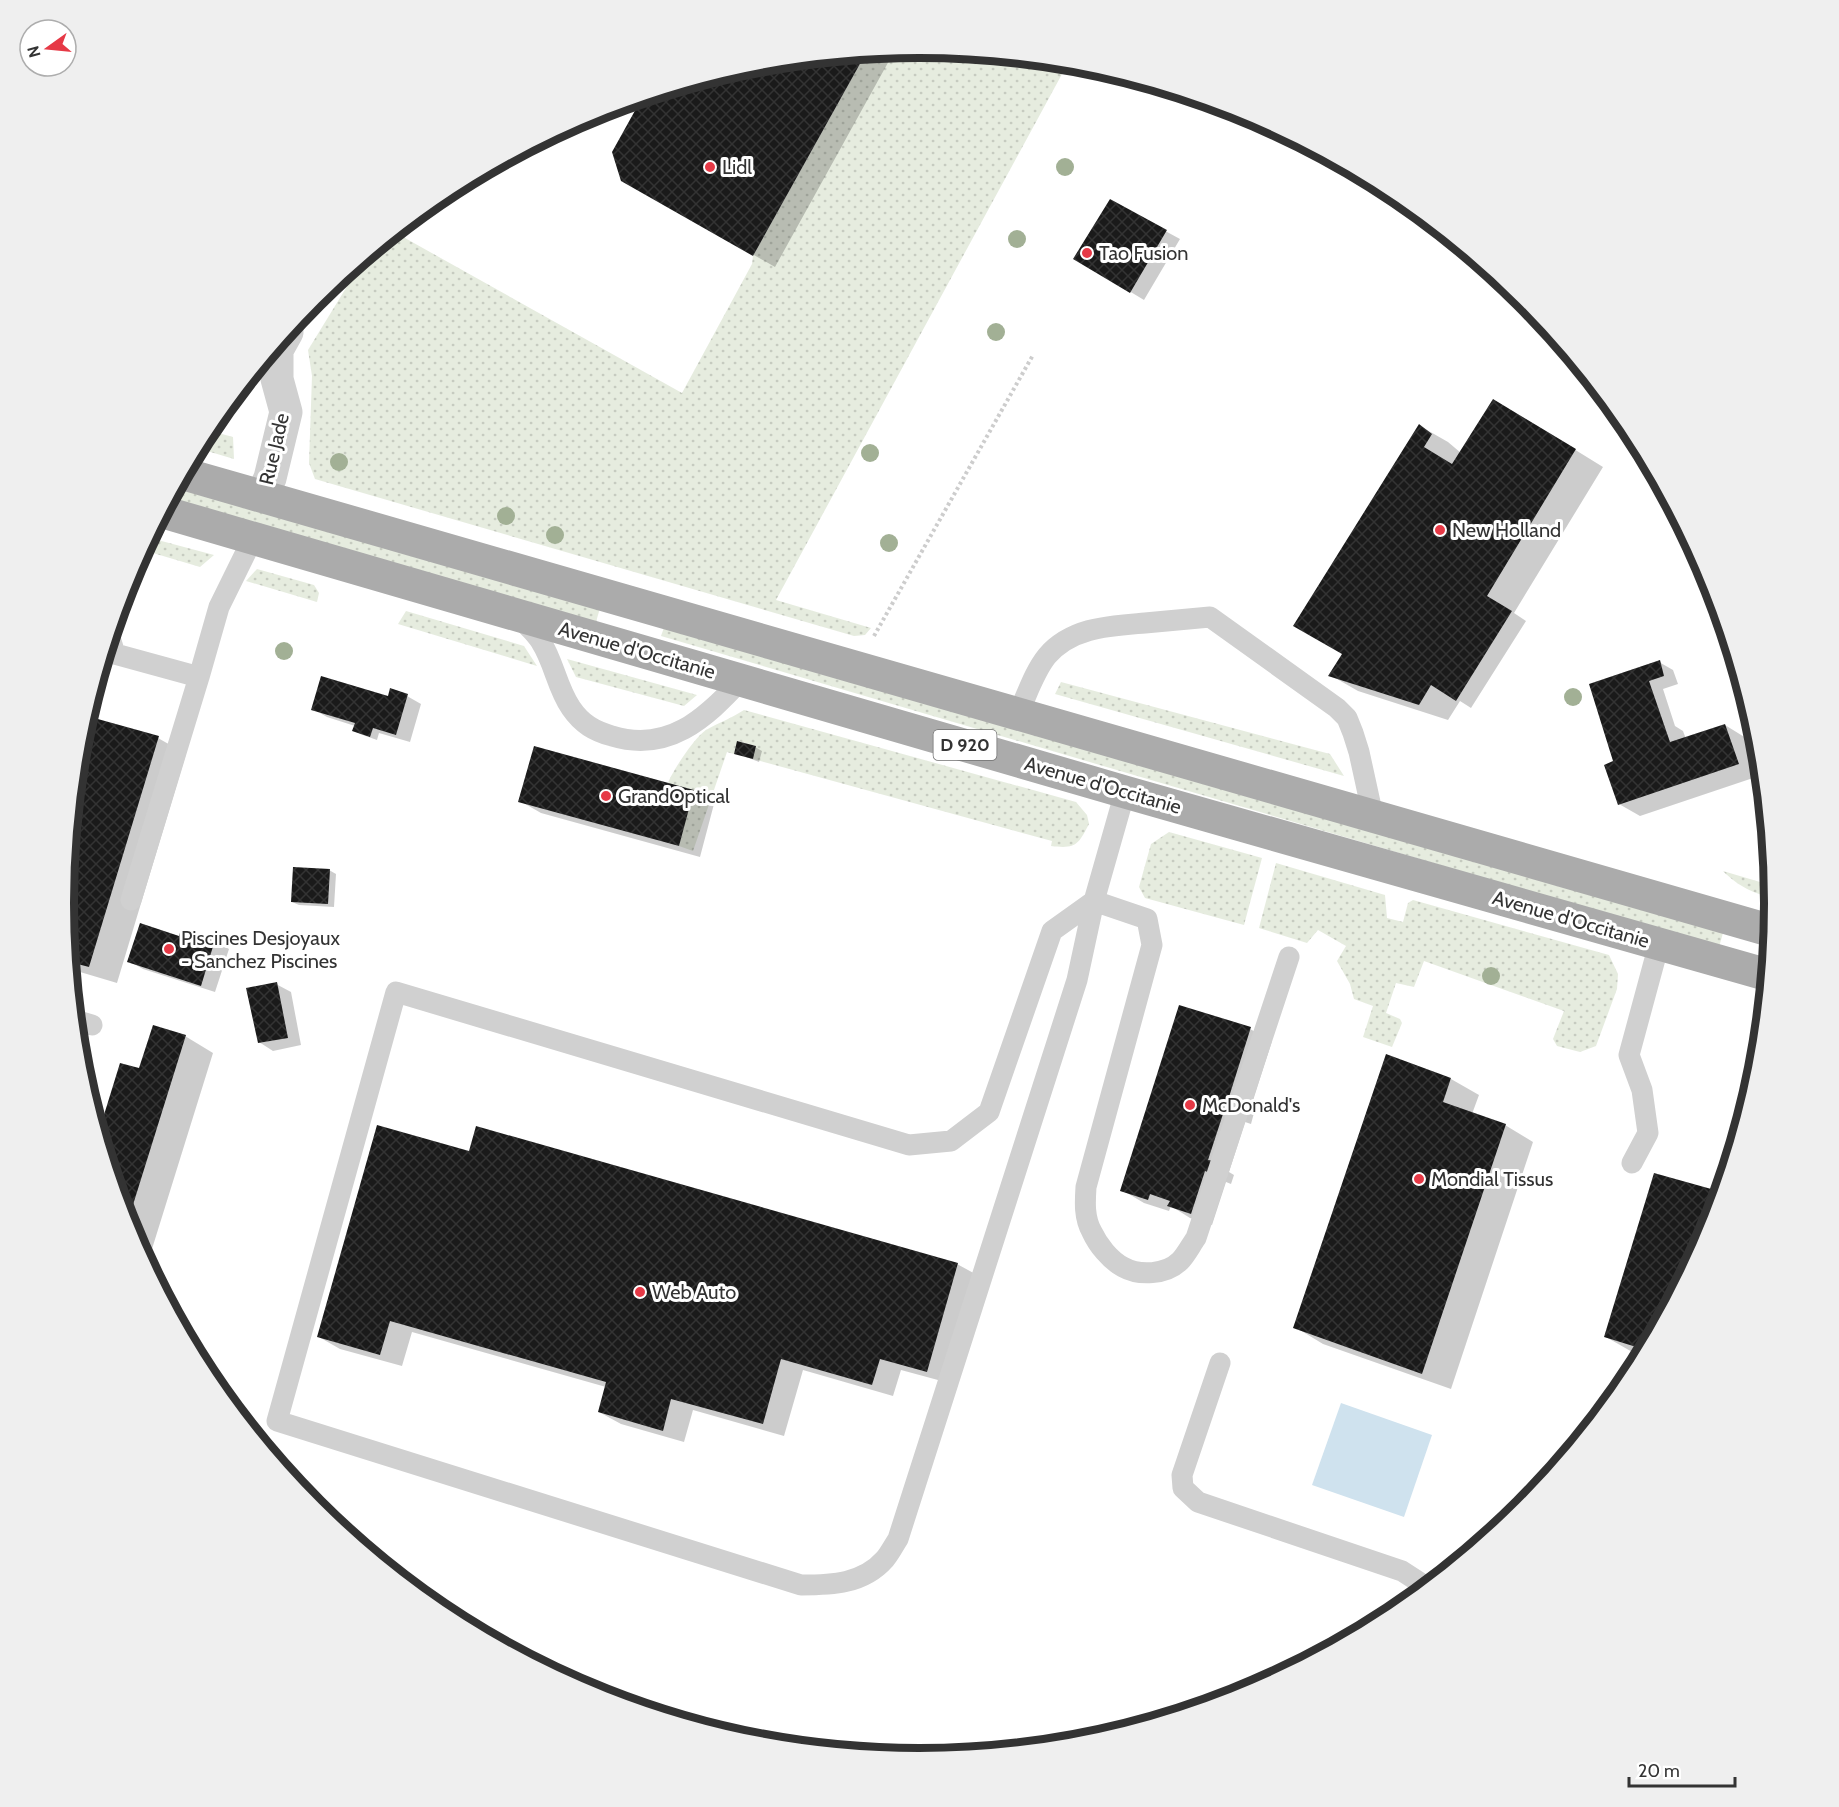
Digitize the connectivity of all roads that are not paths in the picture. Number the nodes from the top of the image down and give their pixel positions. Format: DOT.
graph roads {
  1 [pos="277,355"];
  2 [pos="191,476"];
  3 [pos="262,496"];
  4 [pos="171,514"];
  5 [pos="253,538"];
  6 [pos="518,615"];
  7 [pos="114,650"];
  8 [pos="199,677"];
  9 [pos="741,680"];
  10 [pos="1018,714"];
  11 [pos="1125,792"];
  12 [pos="1373,816"];
  13 [pos="131,900"];
  14 [pos="1094,901"];
  15 [pos="1764,929"];
  16 [pos="1659,944"];
  17 [pos="1289,957"];
  18 [pos="1761,973"];
  19 [pos="1632,1163"];
  20 [pos="1220,1363"];
  21 [pos="1420,1584"];
  1 -- 3 [label="street, Rue Jade"];
  2 -- 3 [label="main road, D 920"];
  3 -- 10 [label="main road, D 920"];
  4 -- 5 [label="main road, Avenue d'Occitanie / D 920"];
  5 -- 6 [label="main road, Avenue d'Occitanie / D 920"];
  5 -- 8 [label="lane"];
  6 -- 9 [label="main road, Avenue d'Occitanie / D 920"];
  6 -- 9 [label="lane"];
  7 -- 8 [label="lane"];
  8 -- 13 [label="lane"];
  9 -- 11 [label="main road, Avenue d'Occitanie / D 920"];
  10 -- 12 [label="main road, D 920"];
  10 -- 12 [label="lane"];
  11 -- 14 [label="lane"];
  11 -- 16 [label="main road, Avenue d'Occitanie / D 920"];
  12 -- 15 [label="main road, D 920"];
  14 -- 14 [label="lane"];
  14 -- 17 [label="lane"];
  16 -- 18 [label="main road, Avenue d'Occitanie / D 920"];
  16 -- 19 [label="lane"];
  20 -- 21 [label="lane"];
}
